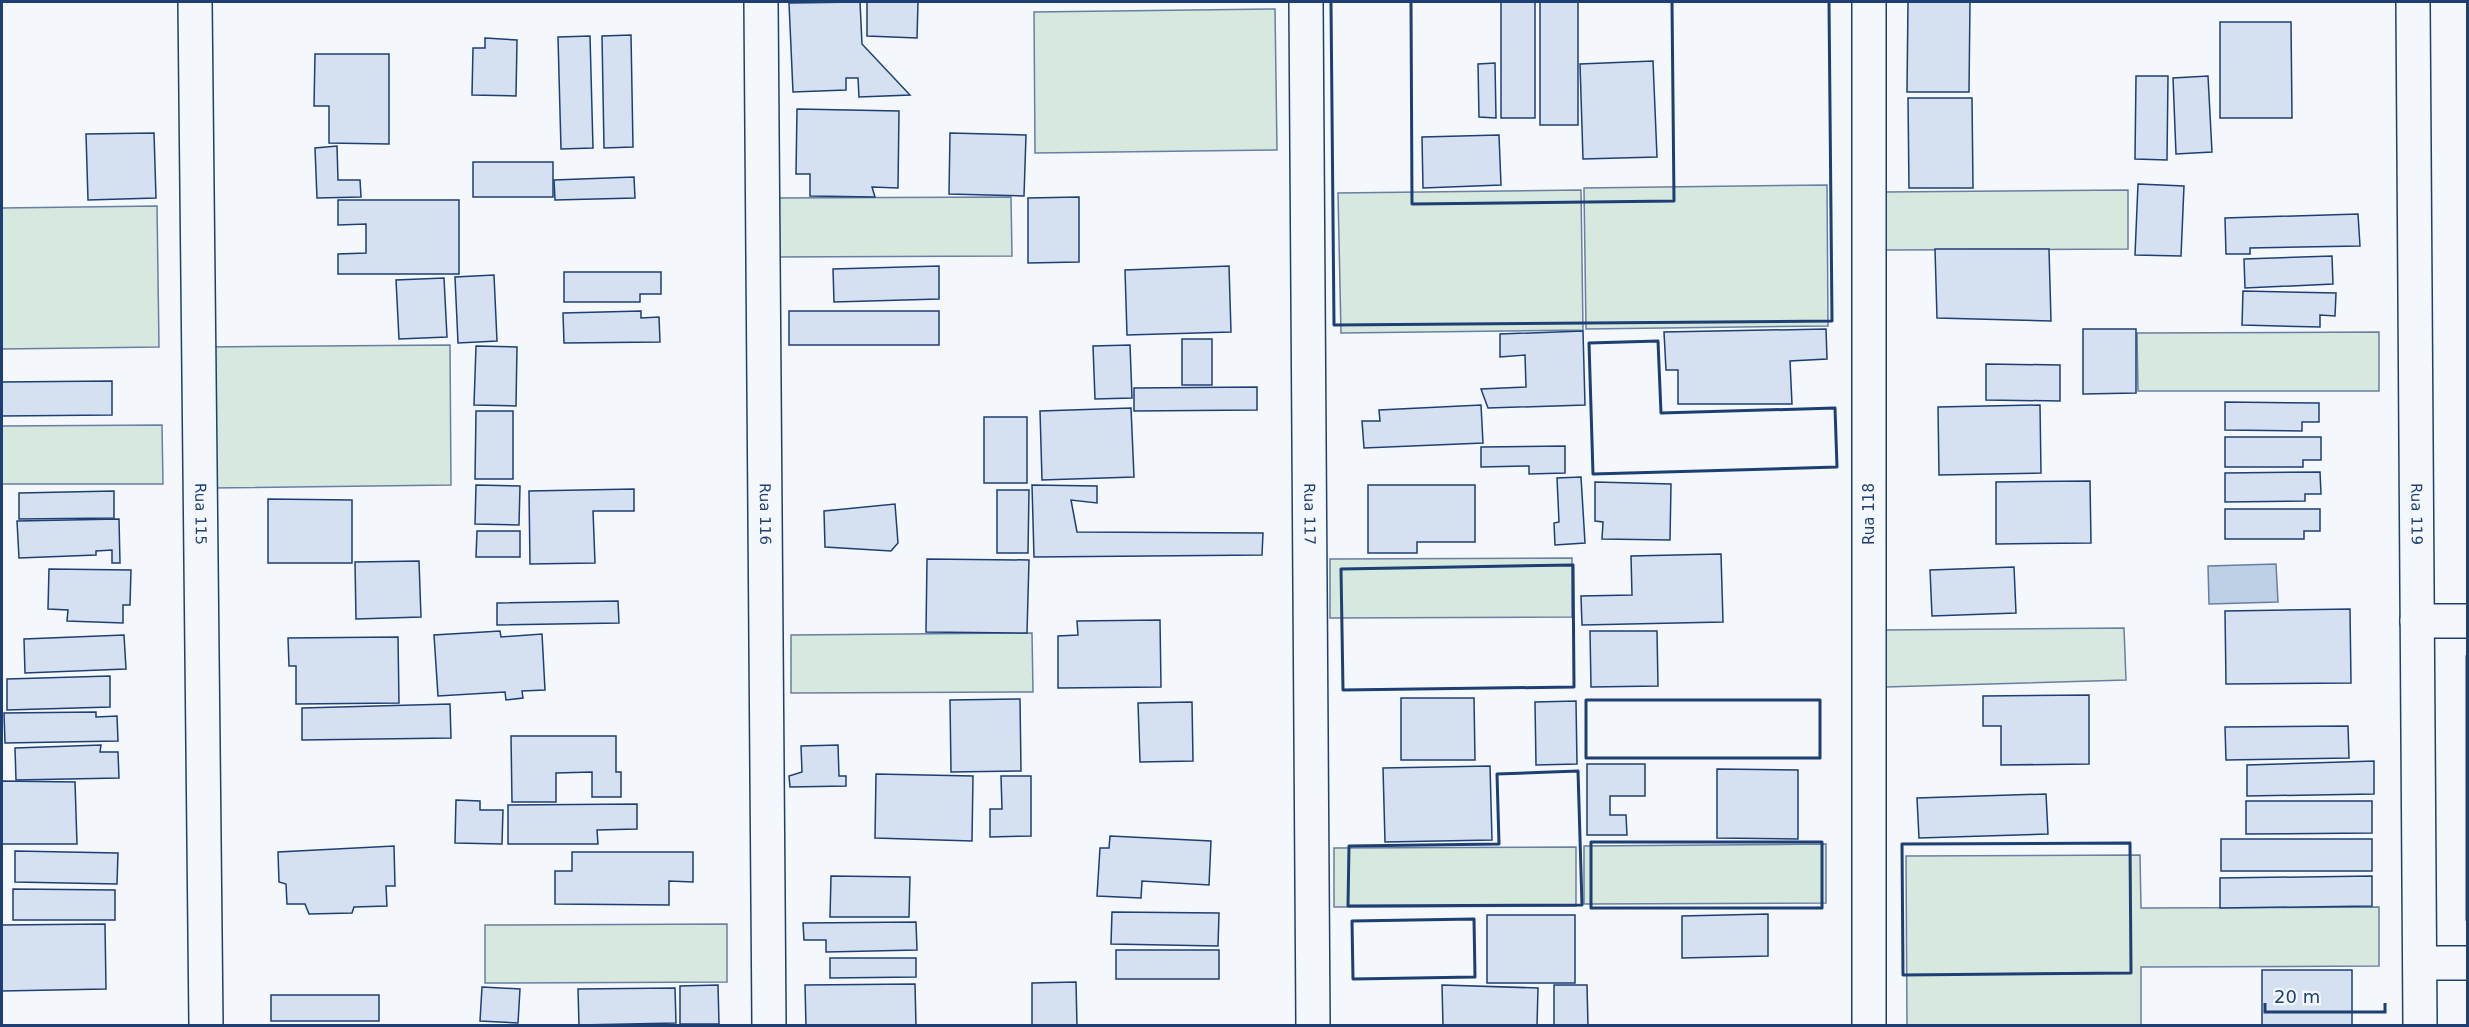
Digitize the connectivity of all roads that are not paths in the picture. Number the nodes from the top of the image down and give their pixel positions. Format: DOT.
graph roads {
  1 [pos="195,2"];
  2 [pos="761,2"];
  3 [pos="1306,2"];
  4 [pos="1869,2"];
  5 [pos="2413,2"];
  6 [pos="2417,621"];
  7 [pos="2468,621"];
  8 [pos="2420,963"];
  9 [pos="2468,963"];
  10 [pos="206,1026"];
  11 [pos="769,1026"];
  12 [pos="1313,1026"];
  13 [pos="1869,1026"];
  14 [pos="2420,1026"];
  1 -- 10 [label="street, Rua 115"];
  2 -- 11 [label="street, Rua 116"];
  3 -- 12 [label="street, Rua 117"];
  4 -- 13 [label="street, Rua 118"];
  5 -- 6 [label="street, Rua 119"];
  6 -- 7 [label="street"];
  6 -- 8 [label="street, Rua 119"];
  8 -- 9 [label="street"];
  8 -- 14 [label="street, Rua 119"];
}
